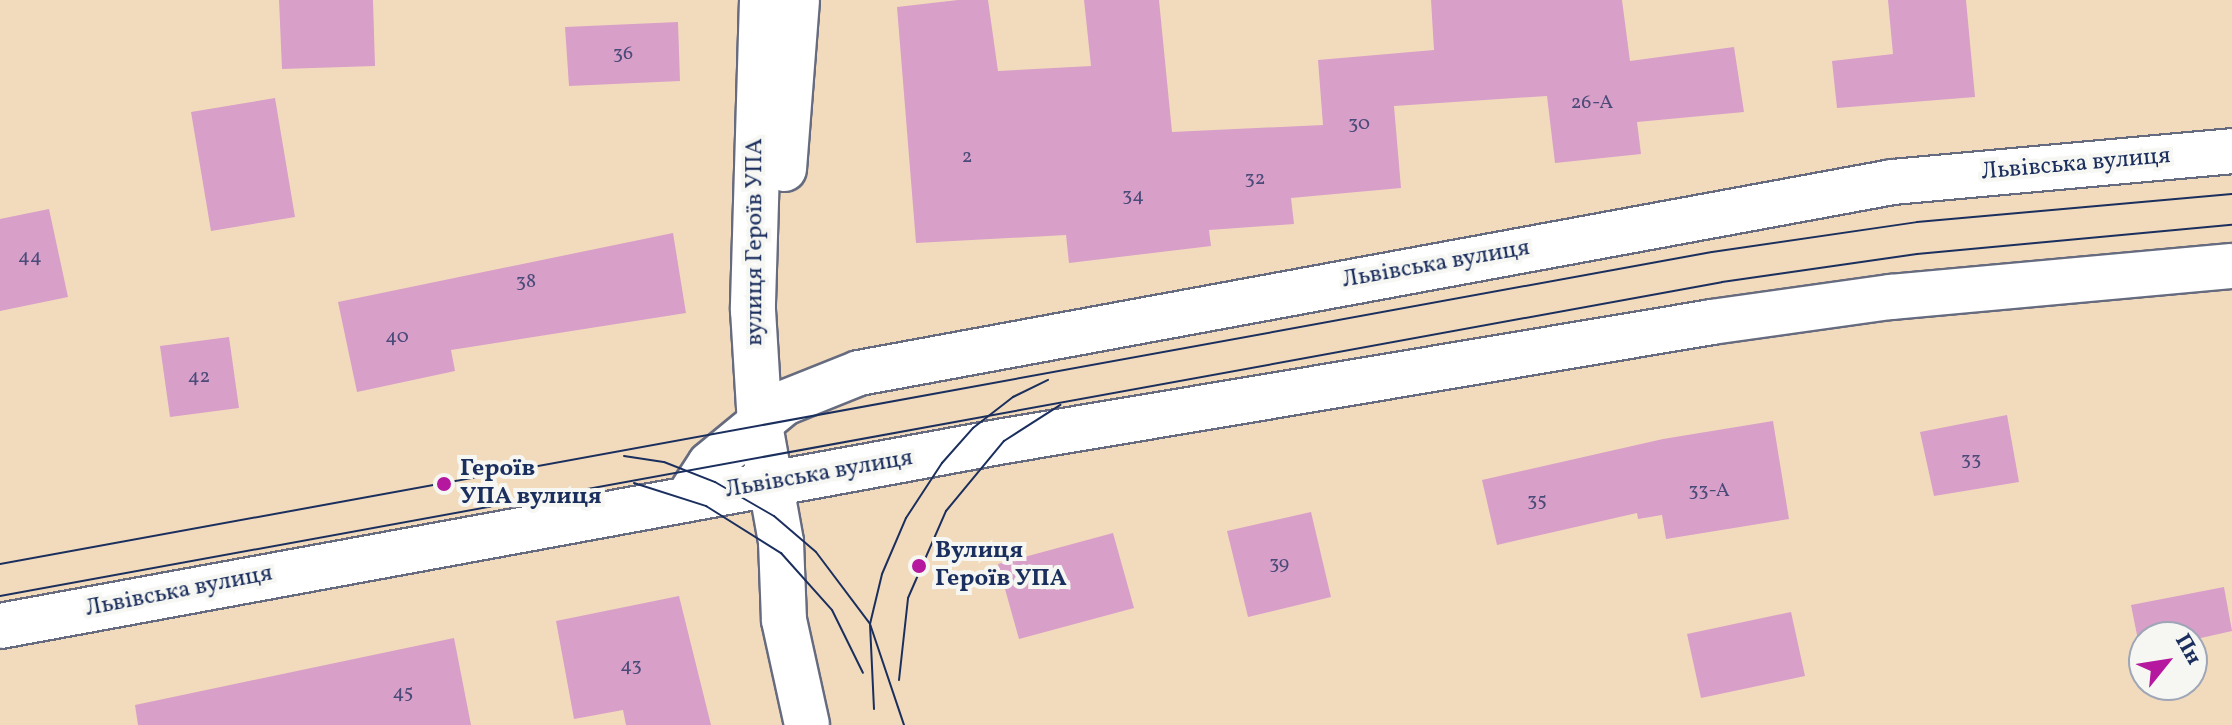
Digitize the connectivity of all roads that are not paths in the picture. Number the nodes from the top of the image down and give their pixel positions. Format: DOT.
graph roads {
  1 [pos="762,0"];
  2 [pos="797,0"];
  3 [pos="2232,151"];
  4 [pos="2232,266"];
  5 [pos="772,414"];
  6 [pos="777,482"];
  7 [pos="688,498"];
  8 [pos="0,626"];
  9 [pos="807,725"];
  1 -- 5 [label="street, вулиця Героїв УПА"];
  2 -- 5 [label="street, вулиця Героїв УПА"];
  3 -- 5 [label="street, Львівська вулиця"];
  4 -- 6 [label="street, Львівська вулиця"];
  5 -- 6 [label="street, вулиця Героїв УПА"];
  5 -- 7 [label="street, Львівська вулиця"];
  6 -- 7 [label="street, Львівська вулиця"];
  6 -- 9 [label="street, вулиця Героїв УПА"];
  7 -- 8 [label="street, Львівська вулиця"];
}
